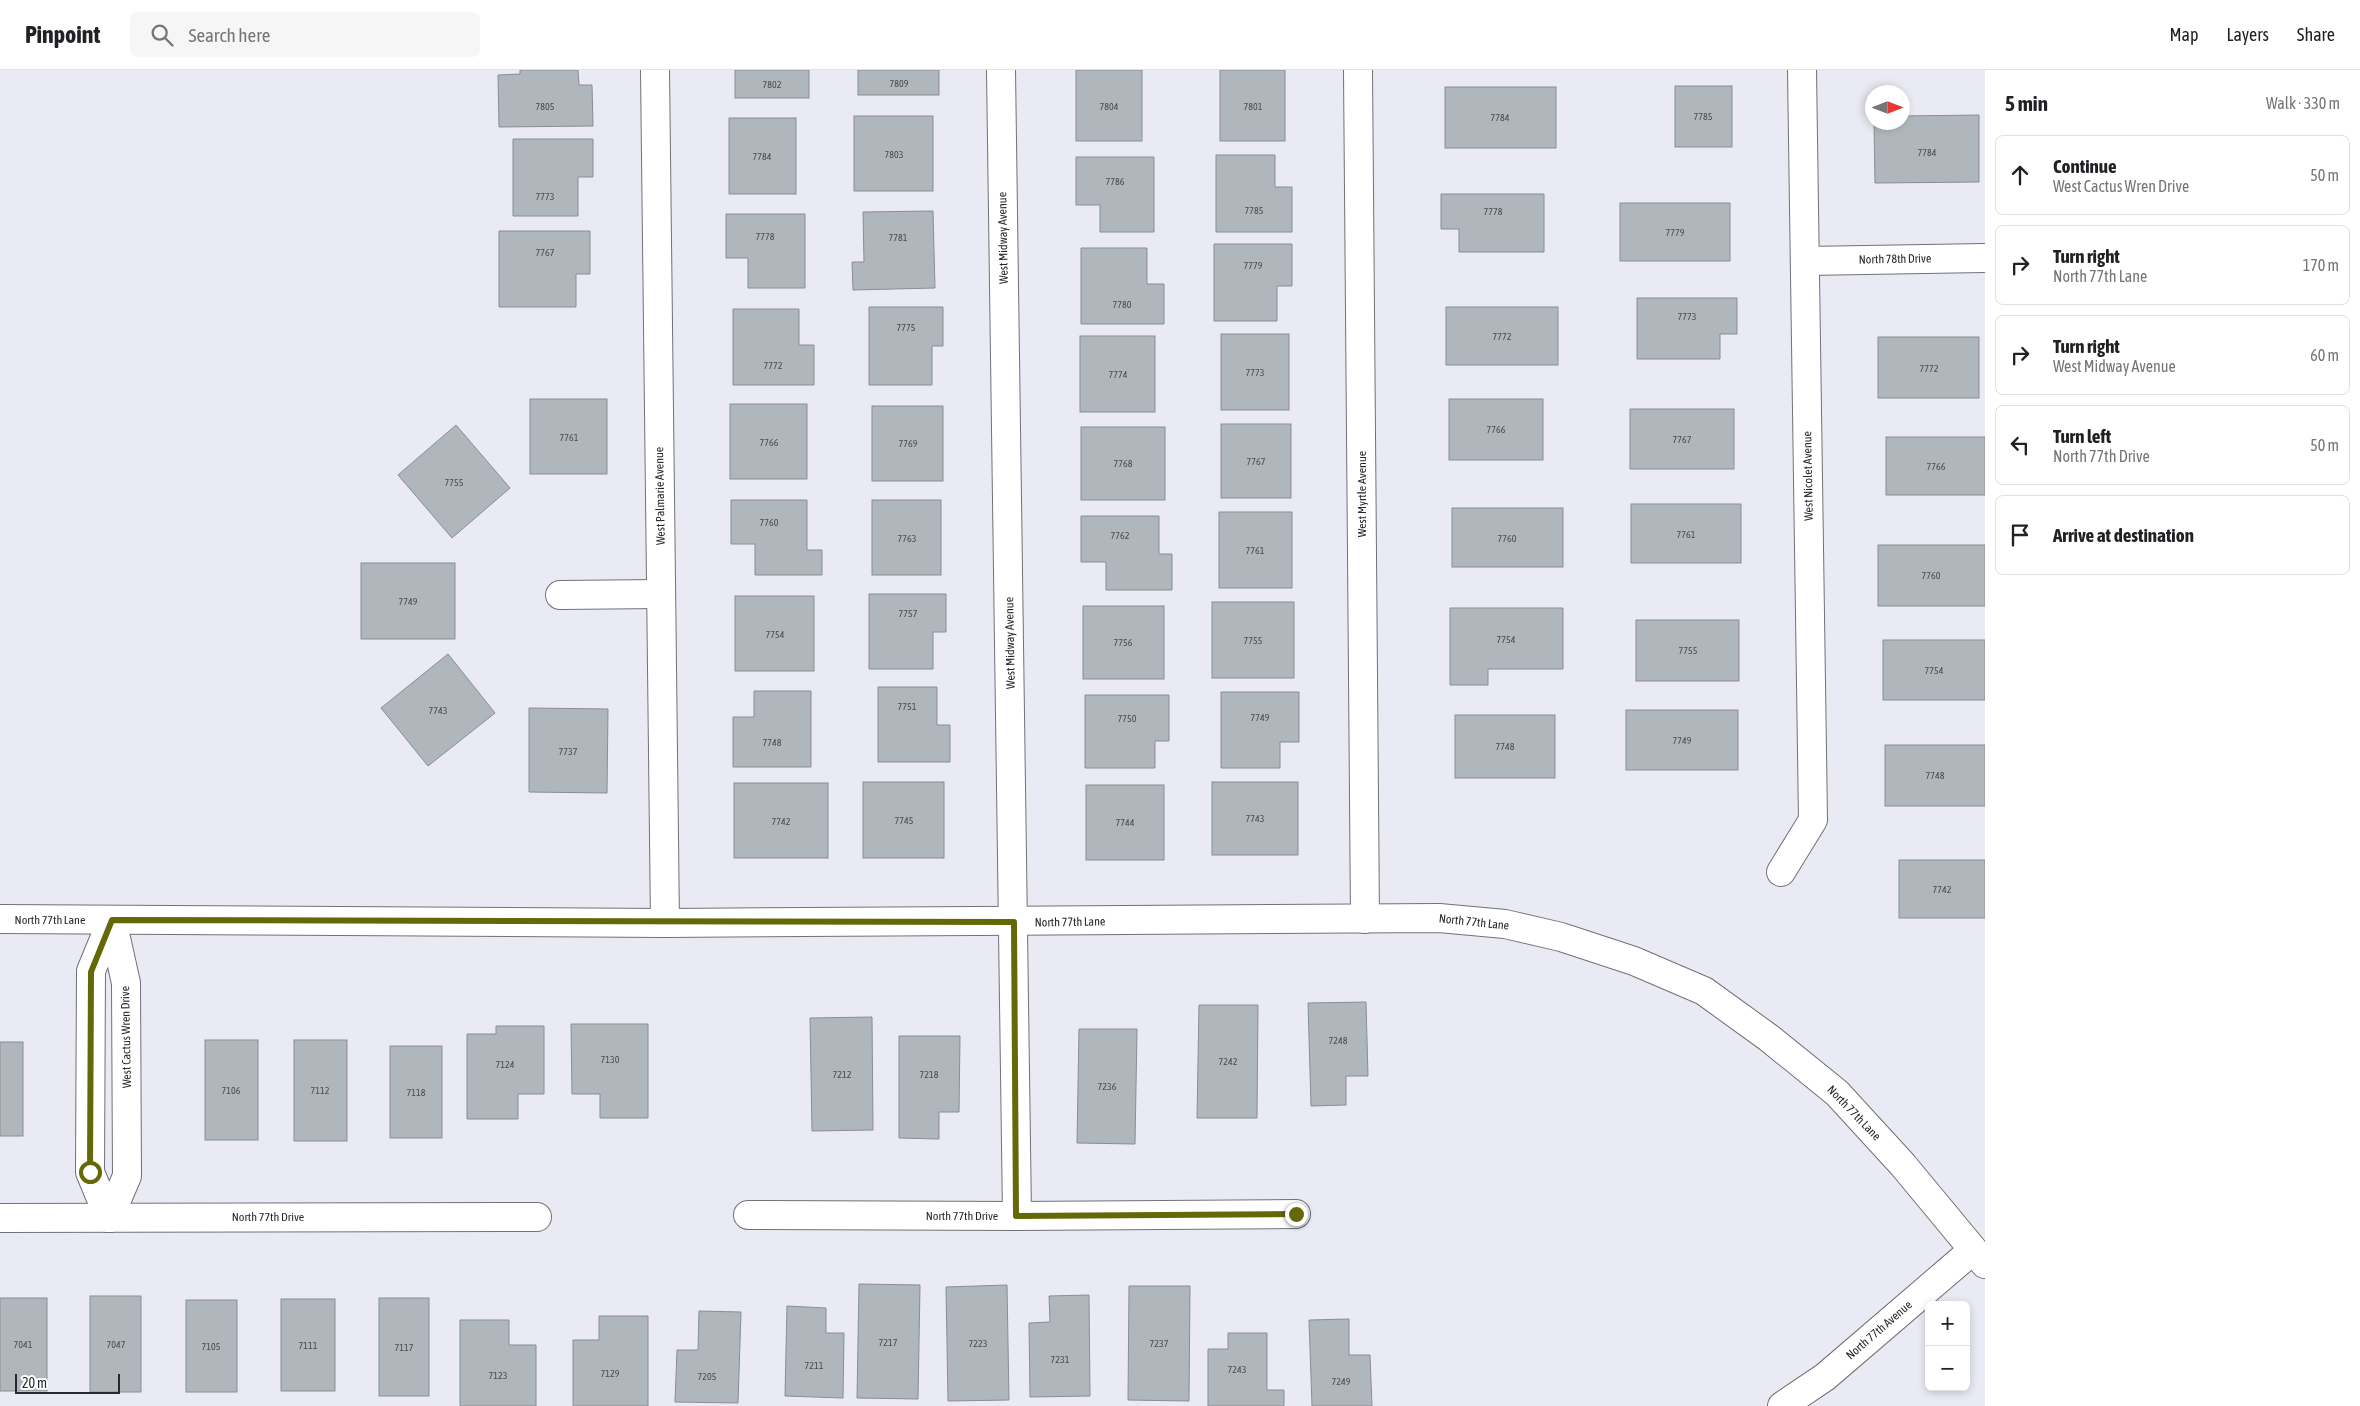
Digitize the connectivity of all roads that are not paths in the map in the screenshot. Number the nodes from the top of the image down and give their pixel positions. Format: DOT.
graph roads {
  1 [pos="655,70"];
  2 [pos="1001,70"];
  3 [pos="1358,70"];
  4 [pos="1802,70"];
  5 [pos="1985,258"];
  6 [pos="1805,261"];
  7 [pos="660,594"];
  8 [pos="560,595"];
  9 [pos="1781,872"];
  10 [pos="1365,918"];
  11 [pos="0,919"];
  12 [pos="112,920"];
  13 [pos="1014,922"];
  14 [pos="665,923"];
  15 [pos="1296,1214"];
  16 [pos="748,1215"];
  17 [pos="1016,1216"];
  18 [pos="537,1217"];
  19 [pos="0,1218"];
  20 [pos="109,1218"];
  21 [pos="1979,1257"];
  22 [pos="1782,1406"];
  1 -- 7 [label="street, West Palmarie Avenue"];
  2 -- 13 [label="street, West Midway Avenue"];
  3 -- 10 [label="street, West Myrtle Avenue"];
  4 -- 6 [label="street, West Nicolet Avenue"];
  5 -- 6 [label="street, North 78th Drive"];
  6 -- 9 [label="street, West Nicolet Avenue"];
  7 -- 8 [label="street"];
  7 -- 14 [label="street, West Palmarie Avenue"];
  10 -- 13 [label="street, North 77th Lane"];
  10 -- 21 [label="street, North 77th Lane"];
  11 -- 12 [label="street, North 77th Lane"];
  12 -- 14 [label="street, North 77th Lane"];
  12 -- 20 [label="street, West Cactus Wren Drive"];
  12 -- 20 [label="street"];
  13 -- 14 [label="street, North 77th Lane"];
  13 -- 17 [label="street, West Midway Avenue"];
  15 -- 17 [label="street, North 77th Drive"];
  16 -- 17 [label="street, North 77th Drive"];
  18 -- 20 [label="street, North 77th Drive"];
  19 -- 20 [label="street, North 77th Drive"];
  21 -- 22 [label="street, North 77th Avenue"];
}
